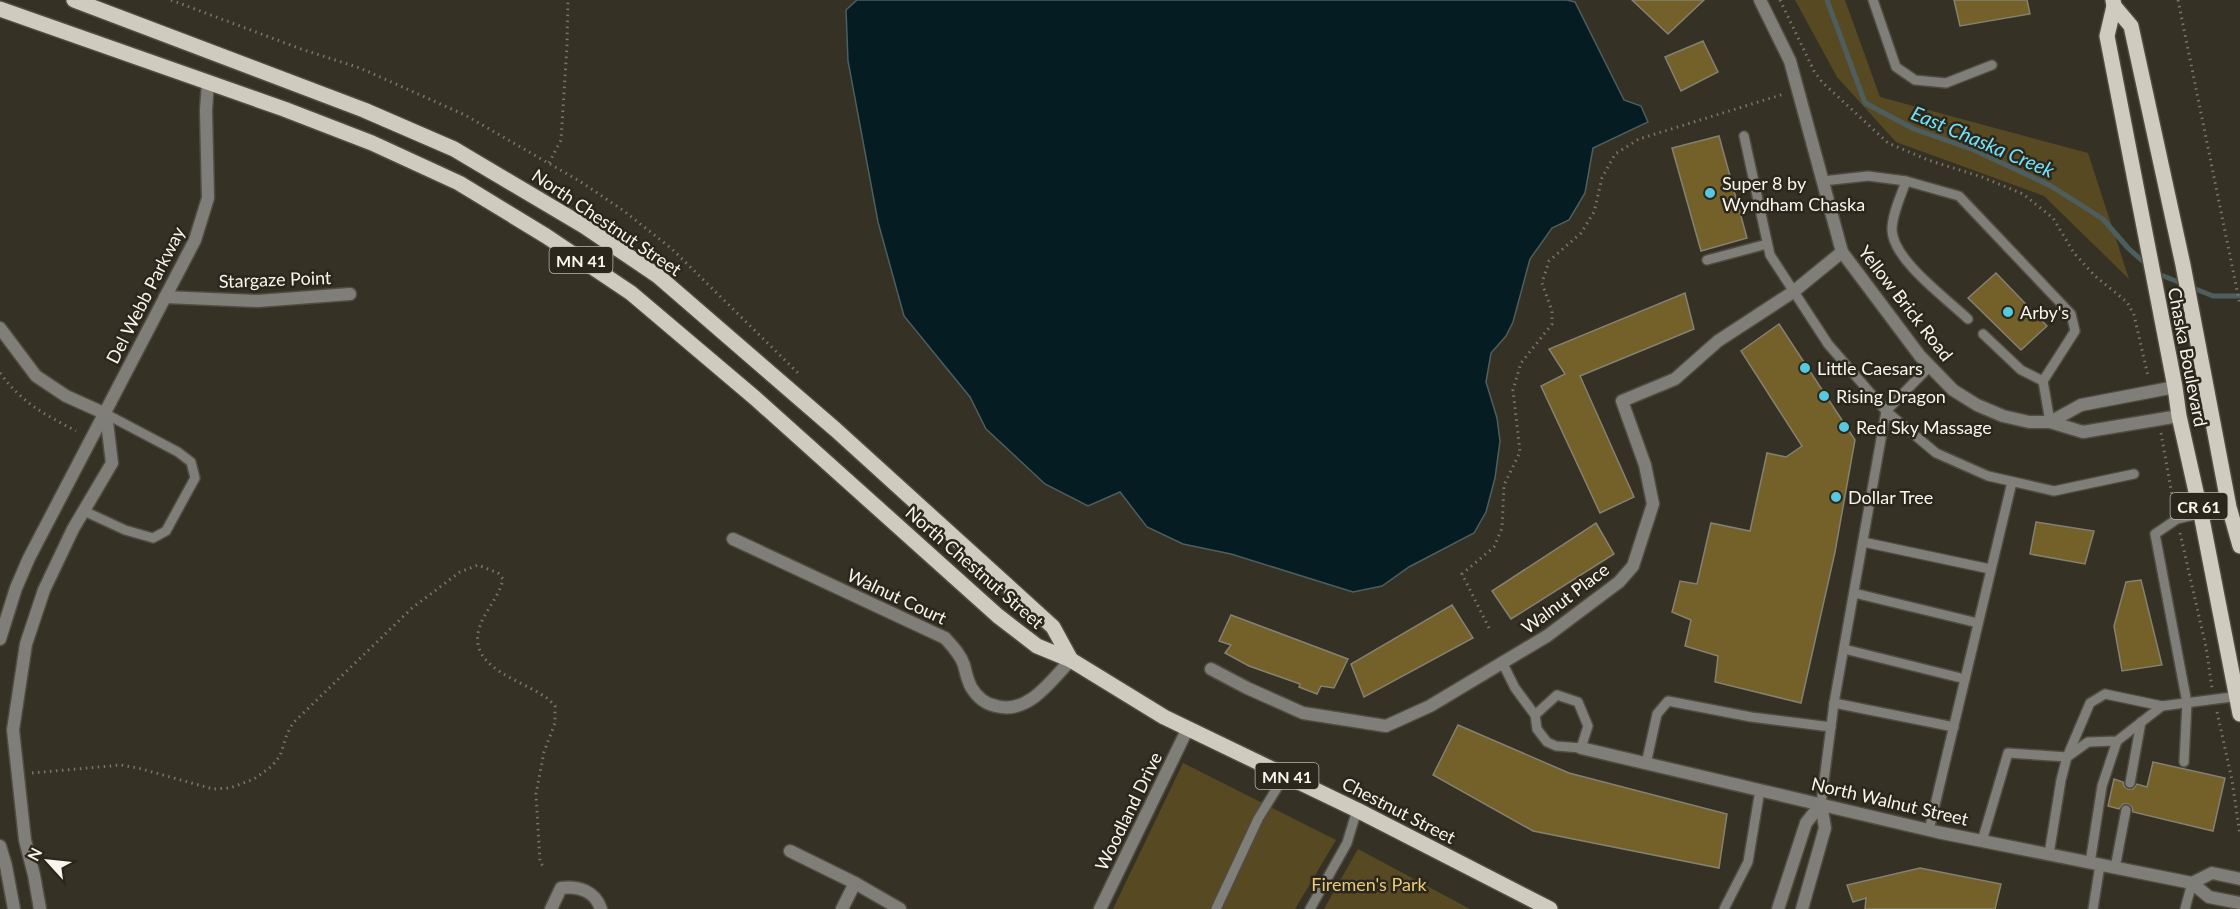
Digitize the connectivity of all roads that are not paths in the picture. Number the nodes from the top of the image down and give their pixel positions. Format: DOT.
graph roads {
  1 [pos="74,0"];
  2 [pos="1760,0"];
  3 [pos="1874,0"];
  4 [pos="2113,3"];
  5 [pos="0,9"];
  6 [pos="1992,65"];
  7 [pos="208,82"];
  8 [pos="1744,136"];
  9 [pos="1823,181"];
  10 [pos="1906,181"];
  11 [pos="1767,244"];
  12 [pos="1842,252"];
  13 [pos="1707,260"];
  14 [pos="1792,292"];
  15 [pos="350,294"];
  16 [pos="165,297"];
  17 [pos="1968,319"];
  18 [pos="0,328"];
  19 [pos="1983,333"];
  20 [pos="1930,366"];
  21 [pos="2043,381"];
  22 [pos="2175,387"];
  23 [pos="1886,411"];
  24 [pos="106,414"];
  25 [pos="2179,416"];
  26 [pos="2050,422"];
  27 [pos="2134,474"];
  28 [pos="2012,482"];
  29 [pos="2229,507"];
  30 [pos="84,511"];
  31 [pos="2201,514"];
  32 [pos="733,539"];
  33 [pos="1863,542"];
  34 [pos="2240,546"];
  35 [pos="1990,569"];
  36 [pos="1854,593"];
  37 [pos="1978,623"];
  38 [pos="0,639"];
  39 [pos="1844,649"];
  40 [pos="1071,660"];
  41 [pos="1503,663"];
  42 [pos="1211,669"];
  43 [pos="1965,679"];
  44 [pos="2238,696"];
  45 [pos="1834,703"];
  46 [pos="2187,703"];
  47 [pos="2162,706"];
  48 [pos="2240,714"];
  49 [pos="1535,715"];
  50 [pos="2141,722"];
  51 [pos="1832,727"];
  52 [pos="1954,727"];
  53 [pos="1188,728"];
  54 [pos="2117,741"];
  55 [pos="1581,747"];
  56 [pos="2067,757"];
  57 [pos="2184,762"];
  58 [pos="1646,764"];
  59 [pos="1285,774"];
  60 [pos="2130,783"];
  61 [pos="1760,790"];
  62 [pos="1821,804"];
  63 [pos="1357,810"];
  64 [pos="2126,810"];
  65 [pos="1929,830"];
  66 [pos="1982,841"];
  67 [pos="0,846"];
  68 [pos="790,850"];
  69 [pos="2049,854"];
  70 [pos="2095,864"];
  71 [pos="2115,868"];
  72 [pos="2240,879"];
  73 [pos="855,883"];
  74 [pos="2192,884"];
  75 [pos="2240,903"];
  76 [pos="14,909"];
  77 [pos="40,909"];
  78 [pos="551,909"];
  79 [pos="601,909"];
  80 [pos="842,909"];
  81 [pos="900,909"];
  82 [pos="1100,909"];
  83 [pos="1216,909"];
  84 [pos="1310,909"];
  85 [pos="1550,909"];
  86 [pos="1724,909"];
  87 [pos="1778,909"];
  88 [pos="1802,909"];
  89 [pos="2092,909"];
  90 [pos="2185,909"];
  1 -- 40 [label="main road, North Chestnut Street / MN 41"];
  2 -- 9 [label="street, Yellow Brick Road"];
  3 -- 6 [label="lane"];
  4 -- 22 [label="main road, Chaska Boulevard / CR 61"];
  4 -- 29 [label="main road, Chaska Boulevard / CR 61"];
  5 -- 7 [label="main road, North Chestnut Street / MN 41"];
  7 -- 16 [label="street, Del Webb Parkway"];
  7 -- 40 [label="main road, North Chestnut Street / MN 41"];
  8 -- 11 [label="lane"];
  9 -- 10 [label="lane"];
  9 -- 12 [label="street, Yellow Brick Road"];
  10 -- 17 [label="lane"];
  10 -- 21 [label="lane"];
  11 -- 13 [label="lane"];
  11 -- 14 [label="lane"];
  12 -- 14 [label="street, Walnut Place"];
  12 -- 20 [label="street, Yellow Brick Road"];
  14 -- 23 [label="lane"];
  14 -- 41 [label="street, Walnut Place"];
  15 -- 16 [label="street, Stargaze Point"];
  16 -- 24 [label="street, Del Webb Parkway"];
  18 -- 24 [label="street"];
  19 -- 21 [label="lane"];
  20 -- 23 [label="lane"];
  20 -- 26 [label="street, Yellow Brick Road"];
  21 -- 26 [label="lane"];
  22 -- 25 [label="main road, Chaska Boulevard / CR 61"];
  22 -- 26 [label="street"];
  23 -- 28 [label="lane"];
  23 -- 33 [label="lane"];
  24 -- 30 [label="street"];
  24 -- 30 [label="lane"];
  24 -- 38 [label="street, Del Webb Parkway"];
  25 -- 26 [label="street, Yellow Brick Road"];
  25 -- 31 [label="main road, Chaska Boulevard / CR 61"];
  27 -- 28 [label="lane"];
  28 -- 35 [label="lane"];
  29 -- 31 [label="lane"];
  29 -- 34 [label="main road, Chaska Boulevard / CR 61"];
  30 -- 77 [label="street"];
  31 -- 44 [label="main road, Chaska Boulevard / CR 61"];
  31 -- 46 [label="lane"];
  32 -- 40 [label="street, Walnut Court"];
  33 -- 35 [label="lane"];
  33 -- 36 [label="lane"];
  35 -- 37 [label="lane"];
  36 -- 37 [label="lane"];
  36 -- 39 [label="lane"];
  37 -- 43 [label="lane"];
  39 -- 43 [label="lane"];
  39 -- 45 [label="lane"];
  40 -- 53 [label="main road, Chestnut Street / MN 41"];
  41 -- 42 [label="street, Walnut Place"];
  41 -- 49 [label="lane"];
  43 -- 52 [label="lane"];
  44 -- 46 [label="lane"];
  44 -- 48 [label="main road, Chaska Boulevard / CR 61"];
  45 -- 51 [label="lane"];
  45 -- 52 [label="lane"];
  46 -- 47 [label="lane"];
  46 -- 57 [label="lane"];
  47 -- 50 [label="lane"];
  47 -- 56 [label="lane"];
  49 -- 55 [label="lane"];
  49 -- 55 [label="lane"];
  50 -- 54 [label="lane"];
  50 -- 60 [label="lane"];
  51 -- 58 [label="lane"];
  51 -- 62 [label="lane"];
  52 -- 65 [label="lane"];
  53 -- 59 [label="main road, Chestnut Street / MN 41"];
  53 -- 82 [label="street, Woodland Drive"];
  54 -- 56 [label="lane"];
  54 -- 70 [label="lane"];
  55 -- 58 [label="street, North Walnut Street"];
  56 -- 66 [label="lane"];
  56 -- 69 [label="lane"];
  58 -- 61 [label="street, North Walnut Street"];
  59 -- 63 [label="main road, Chestnut Street / MN 41"];
  59 -- 83 [label="lane"];
  61 -- 62 [label="street, North Walnut Street"];
  61 -- 86 [label="lane"];
  62 -- 65 [label="street, North Walnut Street"];
  62 -- 87 [label="street"];
  62 -- 88 [label="street"];
  63 -- 84 [label="lane"];
  63 -- 85 [label="main road, Chestnut Street / MN 41"];
  64 -- 71 [label="lane"];
  65 -- 66 [label="street, North Walnut Street"];
  66 -- 69 [label="street, North Walnut Street"];
  67 -- 76 [label="street"];
  68 -- 73 [label="street"];
  69 -- 70 [label="street, North Walnut Street"];
  70 -- 71 [label="street, North Walnut Street"];
  70 -- 89 [label="lane"];
  71 -- 74 [label="street, North Walnut Street"];
  72 -- 74 [label="street"];
  73 -- 80 [label="street"];
  73 -- 81 [label="street"];
  74 -- 75 [label="street, North Walnut Street"];
  74 -- 90 [label="lane"];
  78 -- 79 [label="street"];
}
